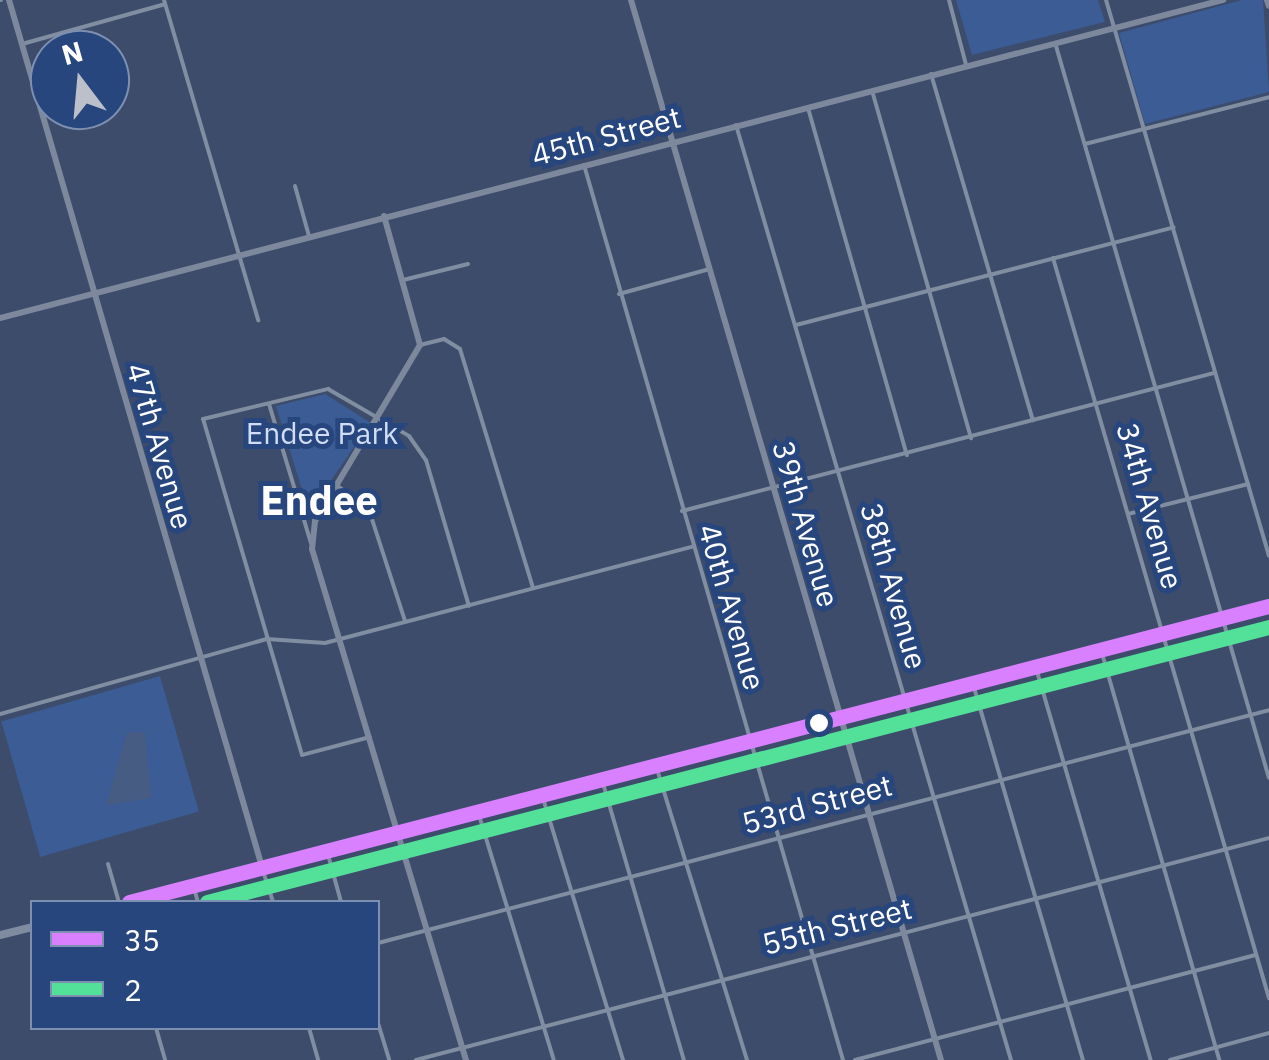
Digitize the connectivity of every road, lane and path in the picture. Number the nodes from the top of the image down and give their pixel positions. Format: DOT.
graph roads {
  1 [pos="9,0"];
  2 [pos="631,0"];
  3 [pos="949,0"];
  4 [pos="1106,0"];
  5 [pos="1187,0"];
  6 [pos="1224,0"];
  7 [pos="164,2"];
  8 [pos="1190,9"];
  9 [pos="1114,28"];
  10 [pos="1055,42"];
  11 [pos="22,44"];
  12 [pos="966,65"];
  13 [pos="931,74"];
  14 [pos="872,89"];
  15 [pos="1269,96"];
  16 [pos="807,106"];
  17 [pos="736,125"];
  18 [pos="1144,128"];
  19 [pos="672,142"];
  20 [pos="1084,144"];
  21 [pos="584,165"];
  22 [pos="295,186"];
  23 [pos="384,216"];
  24 [pos="1174,228"];
  25 [pos="309,236"];
  26 [pos="1114,243"];
  27 [pos="240,254"];
  28 [pos="1053,258"];
  29 [pos="468,264"];
  30 [pos="710,268"];
  31 [pos="990,274"];
  32 [pos="402,280"];
  33 [pos="928,290"];
  34 [pos="92,294"];
  35 [pos="620,294"];
  36 [pos="865,307"];
  37 [pos="0,318"];
  38 [pos="258,320"];
  39 [pos="795,325"];
  40 [pos="420,345"];
  41 [pos="1216,373"];
  42 [pos="1156,390"];
  43 [pos="270,404"];
  44 [pos="1098,406"];
  45 [pos="382,419"];
  46 [pos="1033,422"];
  47 [pos="971,438"];
  48 [pos="906,454"];
  49 [pos="837,472"];
  50 [pos="1248,484"];
  51 [pos="339,487"];
  52 [pos="772,489"];
  53 [pos="1189,498"];
  54 [pos="682,511"];
  55 [pos="1128,514"];
  56 [pos="692,548"];
  57 [pos="312,549"];
  58 [pos="1269,556"];
  59 [pos="532,588"];
  60 [pos="469,606"];
  61 [pos="1269,606"];
  62 [pos="1222,618"];
  63 [pos="405,621"];
  64 [pos="1163,634"];
  65 [pos="267,639"];
  66 [pos="340,639"];
  67 [pos="1101,650"];
  68 [pos="199,658"];
  69 [pos="1036,668"];
  70 [pos="972,684"];
  71 [pos="905,701"];
  72 [pos="1269,710"];
  73 [pos="0,714"];
  74 [pos="1251,715"];
  75 [pos="840,718"];
  76 [pos="1190,732"];
  77 [pos="370,736"];
  78 [pos="748,742"];
  79 [pos="1128,746"];
  80 [pos="1064,763"];
  81 [pos="656,766"];
  82 [pos="1269,778"];
  83 [pos="602,780"];
  84 [pos="1001,780"];
  85 [pos="542,795"];
  86 [pos="932,798"];
  87 [pos="478,812"];
  88 [pos="867,814"];
  89 [pos="398,832"];
  90 [pos="776,838"];
  91 [pos="1269,838"];
  92 [pos="1225,849"];
  93 [pos="326,851"];
  94 [pos="687,861"];
  95 [pos="108,864"];
  96 [pos="1162,865"];
  97 [pos="262,868"];
  98 [pos="629,876"];
  99 [pos="1099,882"];
  100 [pos="193,886"];
  101 [pos="571,892"];
  102 [pos="1036,898"];
  103 [pos="118,900"];
  104 [pos="138,900"];
  105 [pos="197,900"];
  106 [pos="272,900"];
  107 [pos="341,900"];
  108 [pos="506,908"];
  109 [pos="967,916"];
  110 [pos="30,928"];
  111 [pos="426,930"];
  112 [pos="902,932"];
  113 [pos="0,935"];
  114 [pos="380,942"];
  115 [pos="812,956"];
  116 [pos="1255,956"];
  117 [pos="1194,972"];
  118 [pos="722,979"];
  119 [pos="1268,989"];
  120 [pos="1130,990"];
  121 [pos="665,995"];
  122 [pos="1269,998"];
  123 [pos="1067,1004"];
  124 [pos="608,1010"];
  125 [pos="1000,1023"];
  126 [pos="543,1026"];
  127 [pos="157,1030"];
  128 [pos="310,1030"];
  129 [pos="380,1030"];
  130 [pos="1269,1033"];
  131 [pos="934,1039"];
  132 [pos="1216,1047"];
  133 [pos="462,1048"];
  134 [pos="165,1060"];
  135 [pos="318,1060"];
  136 [pos="389,1060"];
  137 [pos="416,1060"];
  138 [pos="466,1060"];
  139 [pos="554,1060"];
  140 [pos="623,1060"];
  141 [pos="684,1060"];
  142 [pos="747,1060"];
  143 [pos="843,1060"];
  144 [pos="854,1060"];
  145 [pos="941,1060"];
  146 [pos="1010,1060"];
  147 [pos="1084,1060"];
  148 [pos="1151,1060"];
  149 [pos="1170,1060"];
  150 [pos="1219,1060"];
  1 -- 11 [label="street, 47th Avenue"];
  2 -- 19 [label="street, 39th Avenue"];
  3 -- 12 [label="street"];
  4 -- 9 [label="street"];
  5 -- 8 [label="street"];
  6 -- 8 [label="street, 45th Street"];
  7 -- 11 [label="street"];
  7 -- 27 [label="street"];
  8 -- 9 [label="street, 45th Street"];
  9 -- 10 [label="street, 45th Street"];
  9 -- 18 [label="street"];
  10 -- 12 [label="street, 45th Street"];
  10 -- 20 [label="street"];
  11 -- 34 [label="street, 47th Avenue"];
  12 -- 13 [label="street, 45th Street"];
  13 -- 14 [label="street, 45th Street"];
  13 -- 31 [label="street"];
  14 -- 16 [label="street, 45th Street"];
  14 -- 33 [label="street"];
  15 -- 18 [label="street"];
  16 -- 17 [label="street, 45th Street"];
  16 -- 36 [label="street"];
  17 -- 19 [label="street, 45th Street"];
  17 -- 39 [label="street, 38th Avenue"];
  18 -- 20 [label="street"];
  18 -- 24 [label="street"];
  19 -- 21 [label="street, 45th Street"];
  19 -- 30 [label="street, 39th Avenue"];
  20 -- 26 [label="street"];
  21 -- 23 [label="street, 45th Street"];
  21 -- 35 [label="street, 40th Avenue"];
  22 -- 25 [label="street"];
  23 -- 25 [label="street, 45th Street"];
  23 -- 32 [label="street"];
  24 -- 26 [label="street"];
  24 -- 41 [label="street"];
  25 -- 27 [label="street, 45th Street"];
  26 -- 28 [label="street"];
  26 -- 42 [label="street"];
  27 -- 34 [label="street, 45th Street"];
  27 -- 38 [label="street"];
  28 -- 31 [label="street"];
  28 -- 44 [label="street, 34th Avenue"];
  29 -- 32 [label="street"];
  30 -- 35 [label="street"];
  30 -- 52 [label="street, 39th Avenue"];
  31 -- 33 [label="street"];
  31 -- 46 [label="street"];
  32 -- 40 [label="street"];
  33 -- 36 [label="street"];
  33 -- 47 [label="street"];
  34 -- 37 [label="street, 45th Street"];
  34 -- 68 [label="street, 47th Avenue"];
  35 -- 54 [label="street, 40th Avenue"];
  36 -- 39 [label="street"];
  36 -- 48 [label="street"];
  39 -- 49 [label="street, 38th Avenue"];
  40 -- 45 [label="street"];
  40 -- 59 [label="street"];
  41 -- 42 [label="street"];
  41 -- 50 [label="street"];
  42 -- 44 [label="street"];
  42 -- 53 [label="street"];
  43 -- 45 [label="street"];
  43 -- 57 [label="street"];
  43 -- 65 [label="street"];
  44 -- 46 [label="street"];
  44 -- 55 [label="street, 34th Avenue"];
  45 -- 51 [label="street"];
  45 -- 60 [label="street"];
  46 -- 47 [label="street"];
  47 -- 48 [label="street"];
  48 -- 49 [label="street"];
  49 -- 52 [label="street"];
  49 -- 71 [label="street, 38th Avenue"];
  50 -- 53 [label="street"];
  50 -- 58 [label="street"];
  51 -- 57 [label="street"];
  51 -- 63 [label="street"];
  52 -- 54 [label="street"];
  52 -- 75 [label="street, 39th Avenue"];
  53 -- 55 [label="street"];
  53 -- 62 [label="street"];
  54 -- 56 [label="street, 40th Avenue"];
  55 -- 64 [label="street, 34th Avenue"];
  56 -- 59 [label="street"];
  56 -- 78 [label="street, 40th Avenue"];
  57 -- 66 [label="street"];
  59 -- 60 [label="street"];
  60 -- 63 [label="street"];
  61 -- 62 [label="main road"];
  62 -- 64 [label="main road"];
  62 -- 74 [label="street"];
  63 -- 66 [label="street"];
  64 -- 67 [label="main road"];
  64 -- 76 [label="street, 34th Avenue"];
  65 -- 66 [label="street"];
  65 -- 68 [label="street"];
  65 -- 77 [label="street"];
  66 -- 77 [label="street"];
  67 -- 69 [label="main road"];
  67 -- 79 [label="street"];
  68 -- 73 [label="street"];
  68 -- 97 [label="street, 47th Avenue"];
  69 -- 70 [label="main road"];
  69 -- 80 [label="street"];
  70 -- 71 [label="main road"];
  70 -- 84 [label="street"];
  71 -- 75 [label="main road"];
  71 -- 86 [label="street, 38th Avenue"];
  72 -- 74 [label="street, 53rd Street"];
  74 -- 76 [label="street, 53rd Street"];
  74 -- 82 [label="street"];
  75 -- 78 [label="main road"];
  75 -- 88 [label="street, 39th Avenue"];
  76 -- 79 [label="street, 53rd Street"];
  76 -- 92 [label="street, 34th Avenue"];
  77 -- 89 [label="street"];
  78 -- 81 [label="main road"];
  78 -- 90 [label="street, 40th Avenue"];
  79 -- 80 [label="street, 53rd Street"];
  79 -- 96 [label="street"];
  80 -- 84 [label="street, 53rd Street"];
  80 -- 99 [label="street"];
  81 -- 83 [label="main road"];
  81 -- 94 [label="street"];
  83 -- 85 [label="main road"];
  83 -- 98 [label="street"];
  84 -- 86 [label="street, 53rd Street"];
  84 -- 102 [label="street"];
  85 -- 87 [label="main road"];
  85 -- 101 [label="street"];
  86 -- 88 [label="street, 53rd Street"];
  86 -- 109 [label="street, 38th Avenue"];
  87 -- 89 [label="main road"];
  87 -- 108 [label="street"];
  88 -- 90 [label="street, 53rd Street"];
  88 -- 112 [label="street, 39th Avenue"];
  89 -- 93 [label="main road"];
  89 -- 111 [label="street"];
  90 -- 94 [label="street, 53rd Street"];
  90 -- 115 [label="street, 40th Avenue"];
  91 -- 92 [label="street, 55th Street"];
  92 -- 96 [label="street, 55th Street"];
  92 -- 116 [label="street, 34th Avenue"];
  93 -- 97 [label="main road"];
  93 -- 107 [label="street"];
  94 -- 98 [label="street, 53rd Street"];
  94 -- 118 [label="street"];
  95 -- 103 [label="street"];
  96 -- 99 [label="street, 55th Street"];
  96 -- 117 [label="street"];
  97 -- 100 [label="main road"];
  97 -- 106 [label="street, 47th Avenue"];
  98 -- 101 [label="street, 53rd Street"];
  98 -- 121 [label="street"];
  99 -- 102 [label="street, 55th Street"];
  99 -- 120 [label="street"];
  100 -- 104 [label="main road"];
  100 -- 105 [label="street"];
  101 -- 108 [label="street, 53rd Street"];
  101 -- 124 [label="street"];
  102 -- 109 [label="street, 55th Street"];
  102 -- 123 [label="street"];
  108 -- 111 [label="street, 53rd Street"];
  108 -- 126 [label="street"];
  109 -- 112 [label="street, 55th Street"];
  109 -- 125 [label="street, 38th Avenue"];
  110 -- 113 [label="main road"];
  111 -- 114 [label="street, 53rd Street"];
  111 -- 133 [label="street"];
  112 -- 115 [label="street, 55th Street"];
  112 -- 131 [label="street, 39th Avenue"];
  115 -- 118 [label="street, 55th Street"];
  115 -- 143 [label="street, 40th Avenue"];
  116 -- 117 [label="street"];
  116 -- 119 [label="street, 34th Avenue"];
  117 -- 120 [label="street"];
  117 -- 132 [label="street"];
  118 -- 121 [label="street, 55th Street"];
  118 -- 142 [label="street"];
  119 -- 122 [label="street, 34th Avenue"];
  120 -- 123 [label="street"];
  120 -- 148 [label="street"];
  121 -- 124 [label="street, 55th Street"];
  121 -- 141 [label="street"];
  123 -- 125 [label="street"];
  123 -- 147 [label="street"];
  124 -- 126 [label="street, 55th Street"];
  124 -- 140 [label="street"];
  125 -- 131 [label="street"];
  125 -- 146 [label="street, 38th Avenue"];
  126 -- 133 [label="street, 55th Street"];
  126 -- 139 [label="street"];
  127 -- 134 [label="street"];
  128 -- 135 [label="street"];
  129 -- 136 [label="street"];
  130 -- 132 [label="street"];
  131 -- 144 [label="street"];
  131 -- 145 [label="street, 39th Avenue"];
  132 -- 149 [label="street"];
  132 -- 150 [label="street"];
  133 -- 137 [label="street, 55th Street"];
  133 -- 138 [label="street"];
}
